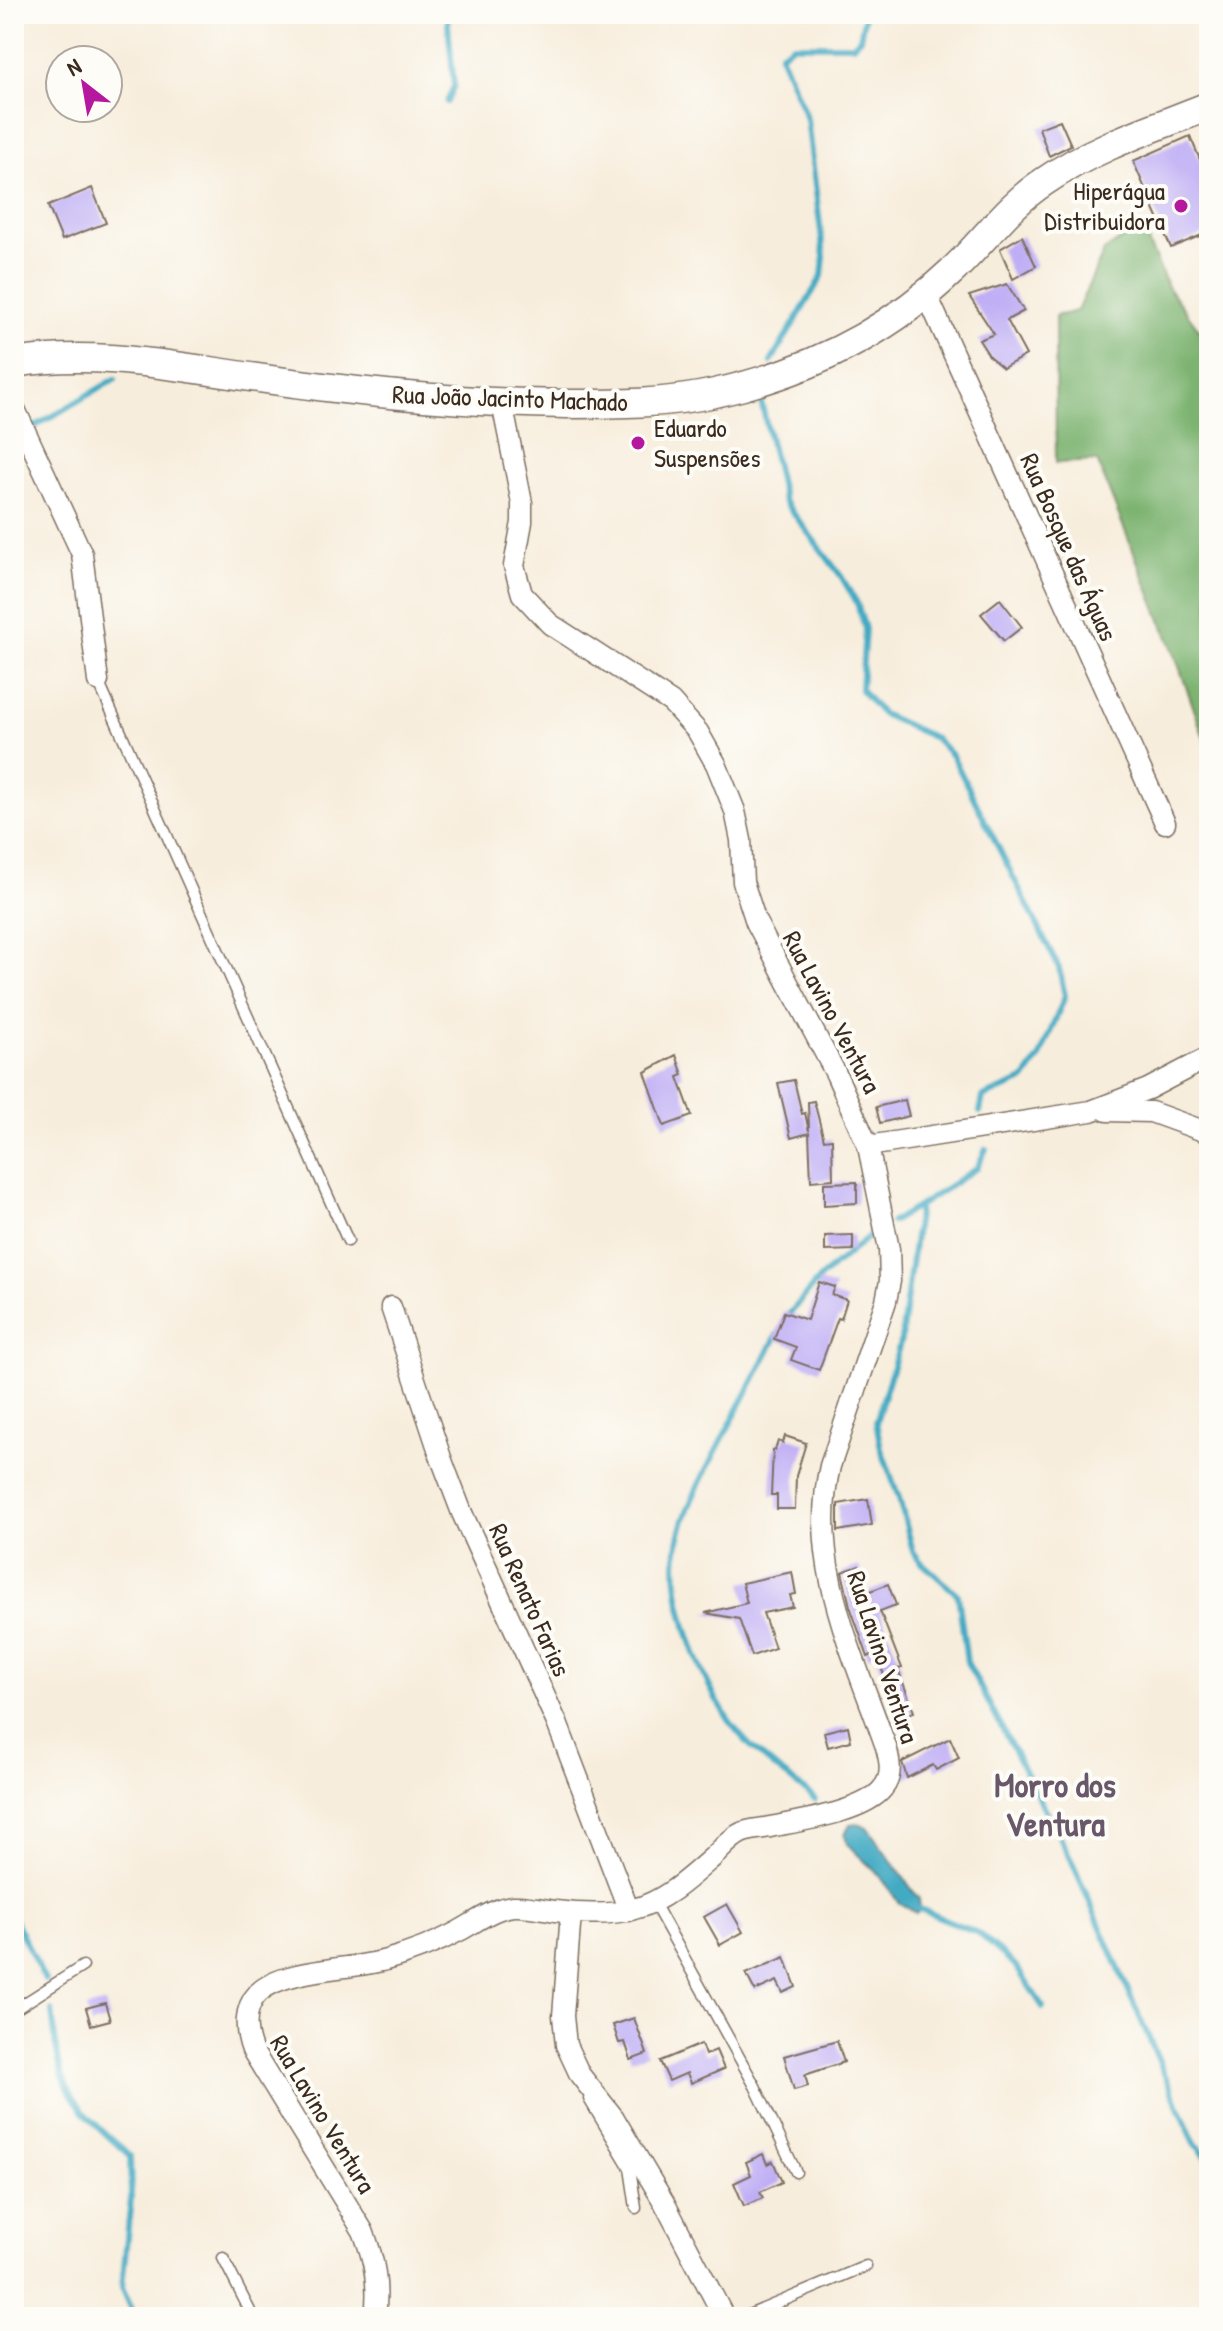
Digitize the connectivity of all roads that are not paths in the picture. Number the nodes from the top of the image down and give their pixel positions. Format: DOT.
graph roads {
  1 [pos="1209,106"];
  2 [pos="926,293"];
  3 [pos="14,363"];
  4 [pos="502,403"];
  5 [pos="14,407"];
  6 [pos="98,681"];
  7 [pos="1165,823"];
  8 [pos="1209,1057"];
  9 [pos="1091,1111"];
  10 [pos="1209,1133"];
  11 [pos="868,1146"];
  12 [pos="348,1241"];
  13 [pos="391,1307"];
  14 [pos="654,1903"];
  15 [pos="629,1911"];
  16 [pos="571,1913"];
  17 [pos="83,1966"];
  18 [pos="14,2010"];
  19 [pos="576,2068"];
  20 [pos="796,2172"];
  21 [pos="636,2208"];
  22 [pos="223,2258"];
  23 [pos="866,2266"];
  24 [pos="253,2317"];
  25 [pos="375,2317"];
  26 [pos="724,2317"];
  27 [pos="744,2317"];
  1 -- 2 [label="main road, Rua João Jacinto Machado"];
  2 -- 4 [label="main road, Rua João Jacinto Machado"];
  2 -- 7 [label="street, Rua Bosque das Águas"];
  3 -- 4 [label="main road, Rua João Jacinto Machado"];
  4 -- 11 [label="street, Rua Lavino Ventura"];
  5 -- 6 [label="street"];
  6 -- 12 [label="lane"];
  8 -- 9 [label="street"];
  9 -- 10 [label="street"];
  9 -- 11 [label="street"];
  11 -- 14 [label="street, Rua Lavino Ventura"];
  13 -- 15 [label="street, Rua Renato Farias"];
  14 -- 15 [label="street, Rua Lavino Ventura"];
  14 -- 20 [label="lane"];
  15 -- 16 [label="street, Rua Lavino Ventura"];
  16 -- 19 [label="street"];
  16 -- 25 [label="street, Rua Lavino Ventura"];
  17 -- 18 [label="lane"];
  19 -- 21 [label="lane"];
  19 -- 26 [label="street"];
  22 -- 24 [label="lane"];
  23 -- 27 [label="lane"];
}
